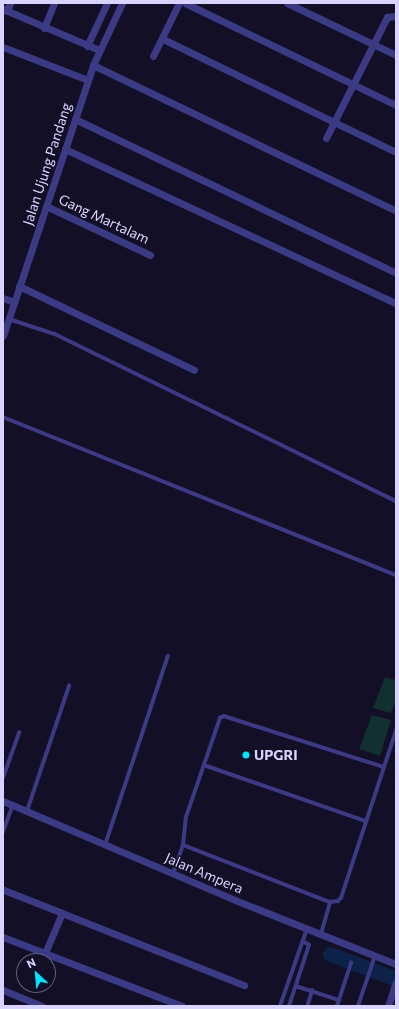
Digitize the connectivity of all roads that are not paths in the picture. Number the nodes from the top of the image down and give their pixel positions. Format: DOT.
graph roads {
  1 [pos="10,3"];
  2 [pos="54,3"];
  3 [pos="107,3"];
  4 [pos="122,3"];
  5 [pos="179,3"];
  6 [pos="185,3"];
  7 [pos="287,3"];
  8 [pos="5,10"];
  9 [pos="396,16"];
  10 [pos="44,28"];
  11 [pos="163,39"];
  12 [pos="372,43"];
  13 [pos="87,46"];
  14 [pos="3,47"];
  15 [pos="99,50"];
  16 [pos="396,55"];
  17 [pos="153,56"];
  18 [pos="94,65"];
  19 [pos="88,80"];
  20 [pos="351,83"];
  21 [pos="396,105"];
  22 [pos="75,119"];
  23 [pos="333,121"];
  24 [pos="326,138"];
  25 [pos="65,149"];
  26 [pos="396,152"];
  27 [pos="46,206"];
  28 [pos="396,211"];
  29 [pos="150,255"];
  30 [pos="396,273"];
  31 [pos="20,286"];
  32 [pos="3,298"];
  33 [pos="14,302"];
  34 [pos="396,303"];
  35 [pos="9,319"];
  36 [pos="3,336"];
  37 [pos="194,370"];
  38 [pos="3,417"];
  39 [pos="396,500"];
  40 [pos="396,575"];
  41 [pos="168,656"];
  42 [pos="69,686"];
  43 [pos="396,731"];
  44 [pos="19,733"];
  45 [pos="204,765"];
  46 [pos="384,767"];
  47 [pos="3,778"];
  48 [pos="3,801"];
  49 [pos="13,805"];
  50 [pos="27,811"];
  51 [pos="366,821"];
  52 [pos="3,832"];
  53 [pos="183,845"];
  54 [pos="105,846"];
  55 [pos="173,874"];
  56 [pos="4,890"];
  57 [pos="330,902"];
  58 [pos="62,913"];
  59 [pos="307,929"];
  60 [pos="321,934"];
  61 [pos="3,936"];
  62 [pos="302,942"];
  63 [pos="45,953"];
  64 [pos="56,957"];
  65 [pos="374,958"];
  66 [pos="351,963"];
  67 [pos="396,964"];
  68 [pos="396,983"];
  69 [pos="244,985"];
  70 [pos="296,986"];
  71 [pos="3,990"];
  72 [pos="312,991"];
  73 [pos="339,1000"];
  74 [pos="308,1004"];
  75 [pos="42,1006"];
  76 [pos="182,1006"];
  77 [pos="280,1006"];
  78 [pos="289,1006"];
  79 [pos="337,1006"];
  80 [pos="358,1006"];
  81 [pos="388,1006"];
  1 -- 8 [label="street"];
  2 -- 10 [label="street"];
  3 -- 13 [label="street"];
  4 -- 15 [label="street, Jalan Ujung Pandang"];
  5 -- 11 [label="street"];
  6 -- 20 [label="street"];
  7 -- 12 [label="street"];
  8 -- 10 [label="street"];
  9 -- 12 [label="street"];
  10 -- 13 [label="street"];
  11 -- 17 [label="street"];
  11 -- 23 [label="street"];
  12 -- 16 [label="street"];
  12 -- 20 [label="street"];
  13 -- 15 [label="street"];
  14 -- 19 [label="street"];
  15 -- 18 [label="street, Jalan Ujung Pandang"];
  18 -- 19 [label="street, Jalan Ujung Pandang"];
  18 -- 28 [label="street"];
  19 -- 22 [label="street, Jalan Ujung Pandang"];
  20 -- 21 [label="street"];
  20 -- 23 [label="street"];
  22 -- 25 [label="street, Jalan Ujung Pandang"];
  22 -- 30 [label="street"];
  23 -- 24 [label="street"];
  23 -- 26 [label="street"];
  25 -- 27 [label="street, Jalan Ujung Pandang"];
  25 -- 34 [label="street"];
  27 -- 29 [label="street, Gang Martalam"];
  27 -- 31 [label="street, Jalan Ujung Pandang"];
  31 -- 33 [label="street, Jalan Ujung Pandang"];
  31 -- 37 [label="street"];
  32 -- 33 [label="street"];
  33 -- 35 [label="street, Jalan Ujung Pandang"];
  35 -- 36 [label="street, Jalan Ujung Pandang"];
  35 -- 39 [label="lane"];
  38 -- 40 [label="lane"];
  41 -- 54 [label="lane"];
  42 -- 50 [label="lane"];
  43 -- 46 [label="lane"];
  44 -- 47 [label="lane"];
  45 -- 46 [label="lane"];
  45 -- 51 [label="lane"];
  45 -- 53 [label="lane"];
  46 -- 51 [label="lane"];
  48 -- 49 [label="street, Jalan Ampera"];
  49 -- 50 [label="street, Jalan Ampera"];
  49 -- 52 [label="lane"];
  50 -- 54 [label="street, Jalan Ampera"];
  51 -- 57 [label="lane"];
  53 -- 55 [label="lane"];
  53 -- 57 [label="lane"];
  54 -- 55 [label="street, Jalan Ampera"];
  55 -- 59 [label="street, Jalan Ampera"];
  56 -- 58 [label="street"];
  57 -- 60 [label="lane"];
  58 -- 63 [label="street"];
  58 -- 69 [label="street"];
  59 -- 60 [label="street, Jalan Ampera"];
  59 -- 62 [label="lane"];
  60 -- 65 [label="street, Jalan Ampera"];
  61 -- 63 [label="street"];
  62 -- 70 [label="lane"];
  62 -- 77 [label="lane"];
  64 -- 76 [label="street"];
  65 -- 67 [label="street, Jalan Ampera"];
  65 -- 80 [label="lane"];
  66 -- 73 [label="lane"];
  68 -- 81 [label="street"];
  70 -- 72 [label="lane"];
  70 -- 78 [label="lane"];
  71 -- 75 [label="street"];
  72 -- 73 [label="lane"];
  72 -- 74 [label="lane"];
  73 -- 79 [label="lane"];
}
